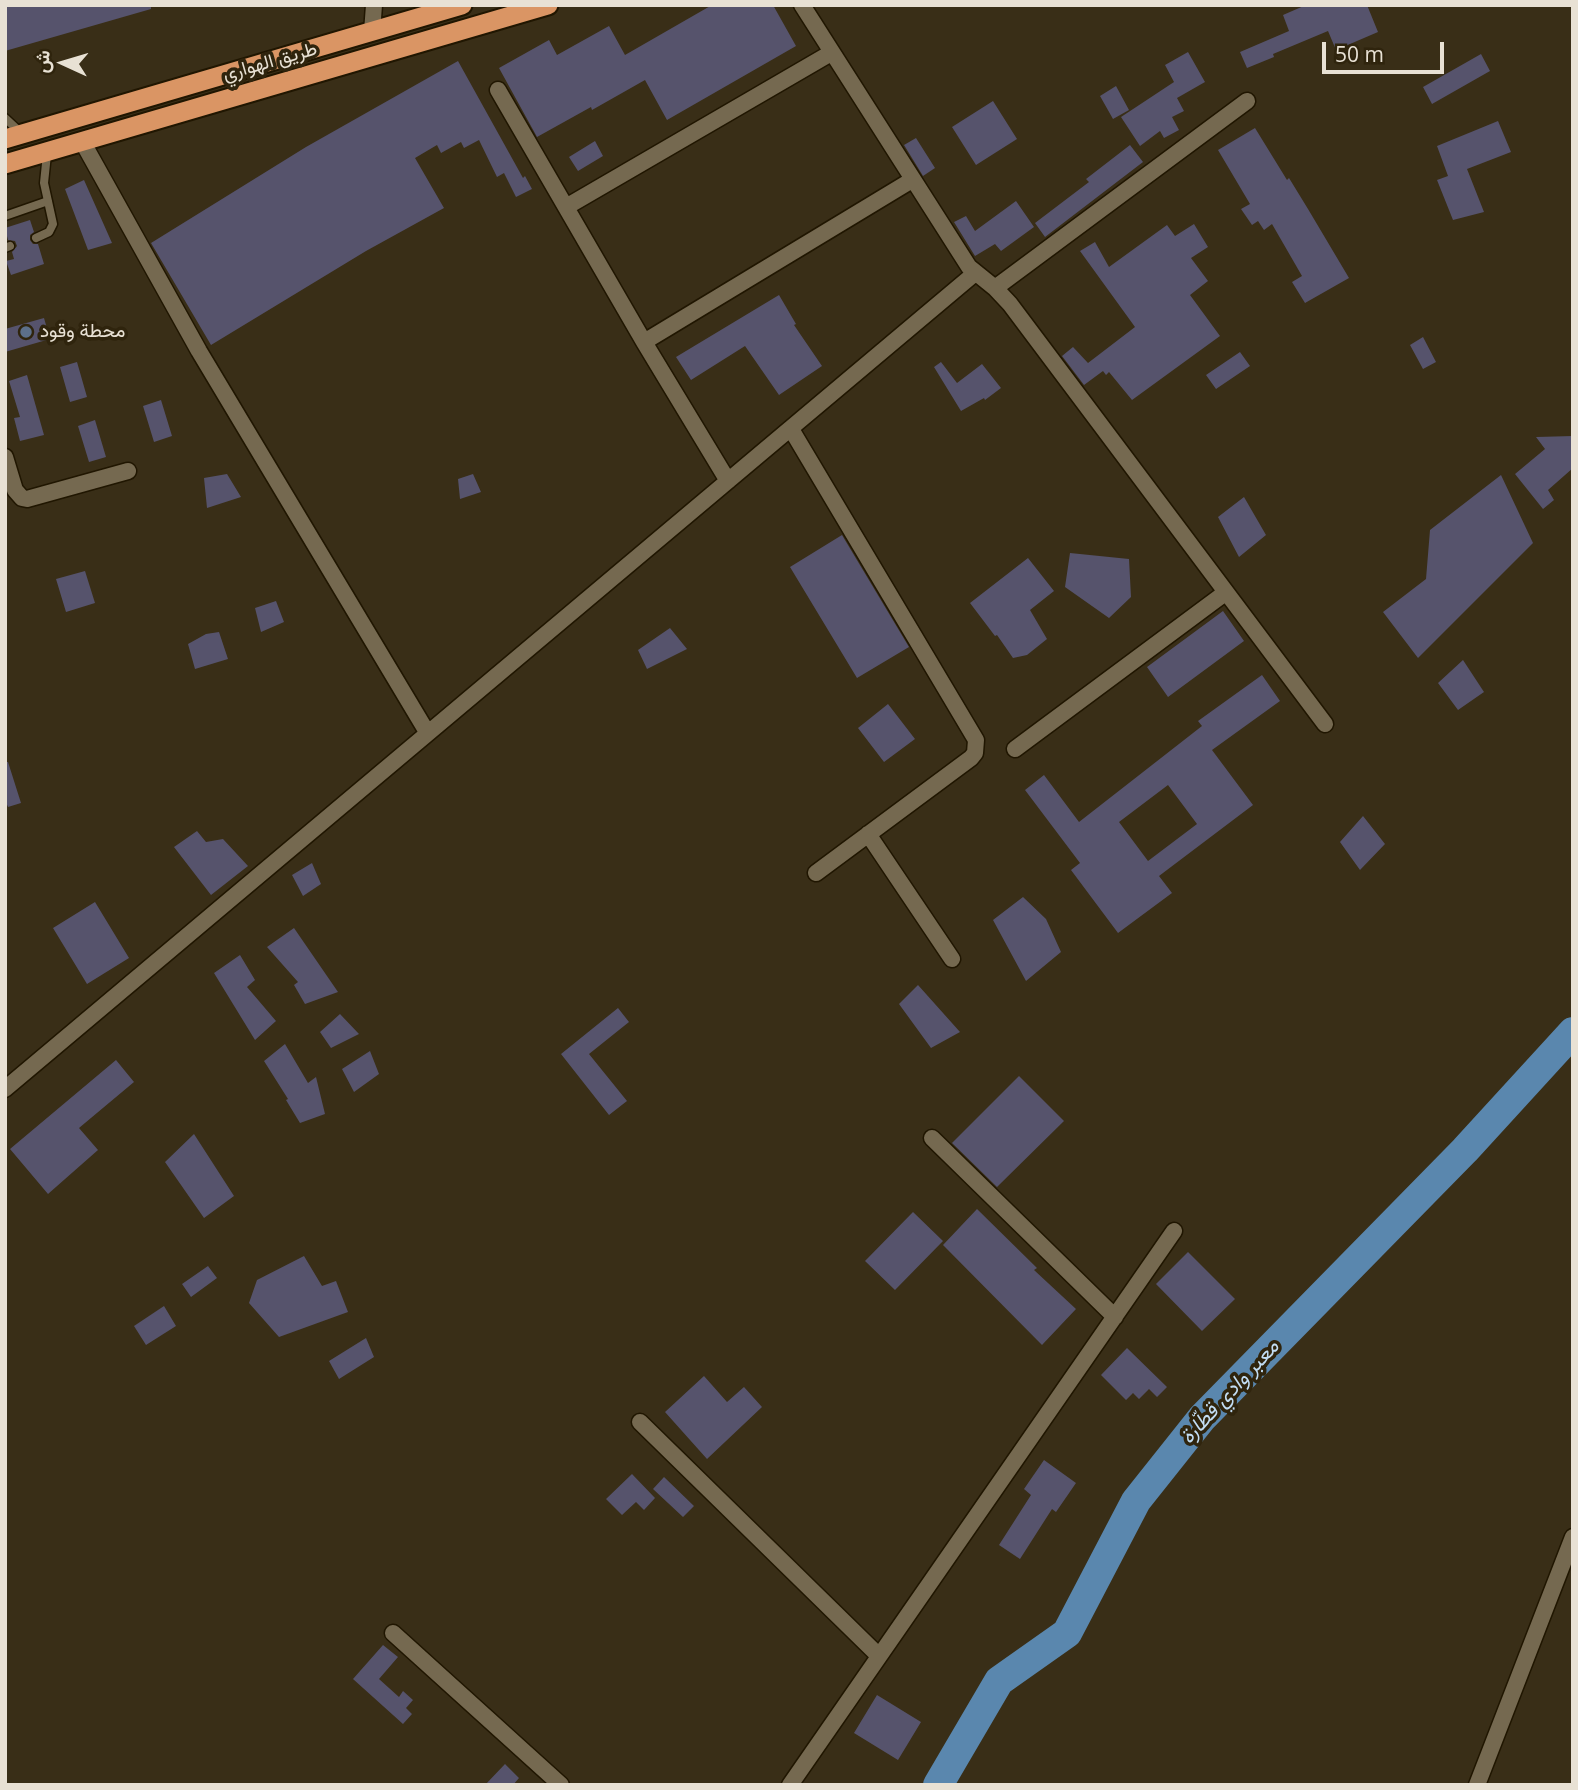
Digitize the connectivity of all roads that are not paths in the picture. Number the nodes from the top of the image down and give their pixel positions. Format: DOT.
graph roads {
  1 [pos="374,5"];
  2 [pos="462,5"];
  3 [pos="548,5"];
  4 [pos="803,5"];
  5 [pos="372,32"];
  6 [pos="831,53"];
  7 [pos="498,89"];
  8 [pos="1247,101"];
  9 [pos="5,118"];
  10 [pos="14,136"];
  11 [pos="82,141"];
  12 [pos="47,151"];
  13 [pos="5,164"];
  14 [pos="912,180"];
  15 [pos="48,201"];
  16 [pos="566,207"];
  17 [pos="5,216"];
  18 [pos="36,238"];
  19 [pos="974,274"];
  20 [pos="995,288"];
  21 [pos="644,342"];
  22 [pos="791,429"];
  23 [pos="5,457"];
  24 [pos="128,471"];
  25 [pos="728,481"];
  26 [pos="1225,593"];
  27 [pos="1325,724"];
  28 [pos="427,732"];
  29 [pos="1015,749"];
  30 [pos="868,834"];
  31 [pos="816,873"];
  32 [pos="952,959"];
  33 [pos="5,1089"];
  34 [pos="932,1138"];
  35 [pos="1174,1231"];
  36 [pos="1115,1317"];
  37 [pos="640,1422"];
  38 [pos="1573,1537"];
  39 [pos="393,1633"];
  40 [pos="879,1656"];
  41 [pos="561,1785"];
  42 [pos="790,1785"];
  43 [pos="1477,1785"];
  1 -- 5 [label="street"];
  2 -- 5 [label="highway, طريق الهواري"];
  3 -- 11 [label="highway, طريق الهواري"];
  4 -- 6 [label="street"];
  5 -- 10 [label="highway, طريق الهواري"];
  6 -- 14 [label="street"];
  6 -- 16 [label="street"];
  7 -- 16 [label="street"];
  8 -- 20 [label="street"];
  9 -- 10 [label="lane"];
  11 -- 12 [label="highway, طريق الهواري"];
  11 -- 28 [label="street"];
  12 -- 13 [label="highway, طريق الهواري"];
  12 -- 15 [label="lane"];
  14 -- 19 [label="street"];
  14 -- 21 [label="street"];
  15 -- 17 [label="lane"];
  15 -- 18 [label="lane"];
  16 -- 21 [label="street"];
  19 -- 20 [label="street"];
  19 -- 22 [label="street"];
  20 -- 26 [label="street"];
  21 -- 25 [label="street"];
  22 -- 25 [label="street"];
  22 -- 30 [label="street"];
  23 -- 24 [label="street"];
  25 -- 28 [label="street"];
  26 -- 27 [label="street"];
  26 -- 29 [label="street"];
  28 -- 33 [label="street"];
  30 -- 31 [label="street"];
  30 -- 32 [label="street"];
  34 -- 36 [label="street"];
  35 -- 36 [label="street"];
  36 -- 40 [label="street"];
  37 -- 40 [label="street"];
  38 -- 43 [label="street"];
  39 -- 41 [label="street"];
  40 -- 42 [label="street"];
}
